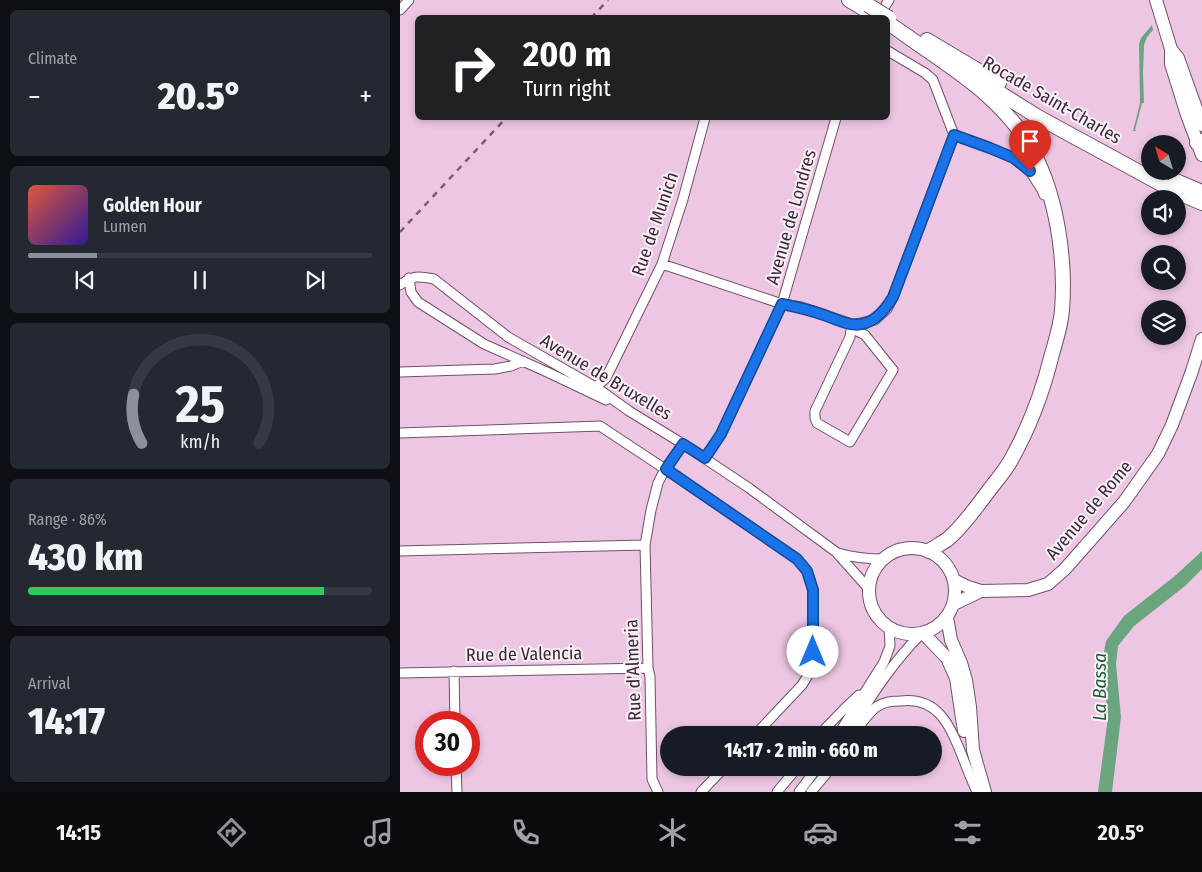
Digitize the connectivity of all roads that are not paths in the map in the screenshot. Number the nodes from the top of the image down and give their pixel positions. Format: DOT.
graph roads {
  1 [pos="409,0"];
  2 [pos="849,0"];
  3 [pos="888,0"];
  4 [pos="1156,0"];
  5 [pos="864,5"];
  6 [pos="400,10"];
  7 [pos="878,15"];
  8 [pos="884,15"];
  9 [pos="890,23"];
  10 [pos="890,24"];
  11 [pos="904,34"];
  12 [pos="1171,49"];
  13 [pos="890,51"];
  14 [pos="704,120"];
  15 [pos="835,120"];
  16 [pos="1202,125"];
  17 [pos="954,135"];
  18 [pos="1200,147"];
  19 [pos="1141,162"];
  20 [pos="1168,180"];
  21 [pos="1175,186"];
  22 [pos="1202,193"];
  23 [pos="1202,203"];
  24 [pos="662,264"];
  25 [pos="409,278"];
  26 [pos="1063,280"];
  27 [pos="400,283"];
  28 [pos="400,290"];
  29 [pos="782,304"];
  30 [pos="851,326"];
  31 [pos="1202,339"];
  32 [pos="523,361"];
  33 [pos="400,372"];
  34 [pos="597,388"];
  35 [pos="629,411"];
  36 [pos="400,433"];
  37 [pos="683,444"];
  38 [pos="705,458"];
  39 [pos="666,469"];
  40 [pos="645,545"];
  41 [pos="400,551"];
  42 [pos="929,551"];
  43 [pos="836,552"];
  44 [pos="884,559"];
  45 [pos="954,580"];
  46 [pos="869,589"];
  47 [pos="982,591"];
  48 [pos="954,604"];
  49 [pos="947,617"];
  50 [pos="889,627"];
  51 [pos="922,633"];
  52 [pos="648,668"];
  53 [pos="454,671"];
  54 [pos="400,673"];
  55 [pos="866,688"];
  56 [pos="455,711"];
  57 [pos="763,726"];
  58 [pos="827,726"];
  59 [pos="843,726"];
  60 [pos="853,726"];
  61 [pos="859,726"];
  62 [pos="456,776"];
  63 [pos="716,776"];
  64 [pos="790,776"];
  65 [pos="811,776"];
  66 [pos="821,776"];
  67 [pos="824,776"];
  68 [pos="456,792"];
  69 [pos="658,792"];
  70 [pos="701,792"];
  71 [pos="777,792"];
  72 [pos="799,792"];
  73 [pos="810,792"];
  74 [pos="977,792"];
  75 [pos="985,792"];
  1 -- 6 [label="street"];
  2 -- 5 [label="main road, Rocade Saint-Charles"];
  3 -- 8 [label="street"];
  4 -- 12 [label="street"];
  5 -- 7 [label="main road, Rocade Saint-Charles, bridge"];
  9 -- 19 [label="main road, Rocade Saint-Charles"];
  10 -- 11 [label="main road, Rocade Saint-Charles"];
  11 -- 21 [label="main road, Rocade Saint-Charles"];
  11 -- 26 [label="main road"];
  12 -- 16 [label="street"];
  12 -- 18 [label="street"];
  13 -- 17 [label="street"];
  14 -- 24 [label="street, Rue de Munich"];
  15 -- 29 [label="street, Avenue de Londres"];
  17 -- 26 [label="street"];
  17 -- 30 [label="street"];
  20 -- 21 [label="main road, Rocade Saint-Charles"];
  21 -- 22 [label="main road, Rocade Saint-Charles"];
  21 -- 23 [label="main road, Rocade Saint-Charles"];
  24 -- 29 [label="street"];
  24 -- 34 [label="street, Rue de Munich"];
  25 -- 27 [label="street"];
  25 -- 28 [label="street"];
  25 -- 32 [label="street"];
  25 -- 34 [label="street, Avenue de Bruxelles"];
  26 -- 42 [label="main road"];
  29 -- 30 [label="street"];
  29 -- 38 [label="street, Avenue de Londres"];
  30 -- 30 [label="street"];
  31 -- 47 [label="street, Avenue de Rome"];
  32 -- 33 [label="street"];
  32 -- 35 [label="street"];
  34 -- 35 [label="street, Avenue de Bruxelles"];
  35 -- 37 [label="street, Avenue de Bruxelles"];
  36 -- 39 [label="street"];
  37 -- 38 [label="street, Avenue de Bruxelles"];
  37 -- 39 [label="street, Rue d'Almeria"];
  38 -- 43 [label="street, Avenue de Bruxelles"];
  39 -- 40 [label="street, Rue d'Almeria"];
  39 -- 57 [label="street"];
  40 -- 41 [label="street"];
  40 -- 52 [label="street, Rue d'Almeria"];
  42 -- 44 [label="street"];
  42 -- 45 [label="street"];
  43 -- 44 [label="street, Avenue de Bruxelles"];
  43 -- 46 [label="street, Avenue de Bruxelles"];
  44 -- 46 [label="street"];
  45 -- 47 [label="street, Avenue de Rome"];
  45 -- 48 [label="street"];
  46 -- 50 [label="street"];
  47 -- 48 [label="street, Avenue de Rome"];
  48 -- 49 [label="street"];
  49 -- 51 [label="street"];
  49 -- 75 [label="street"];
  50 -- 51 [label="street"];
  50 -- 55 [label="street"];
  51 -- 60 [label="street"];
  51 -- 74 [label="street"];
  52 -- 53 [label="street, Rue de Valencia"];
  52 -- 69 [label="street, Rue d'Almeria"];
  53 -- 54 [label="street, Rue de Valencia"];
  53 -- 56 [label="street"];
  55 -- 58 [label="street"];
  55 -- 59 [label="street"];
  61 -- 74 [label="street"];
  62 -- 68 [label="street"];
  63 -- 70 [label="street"];
  64 -- 71 [label="street"];
  65 -- 72 [label="street"];
  66 -- 73 [label="street"];
  67 -- 73 [label="street"];
}
